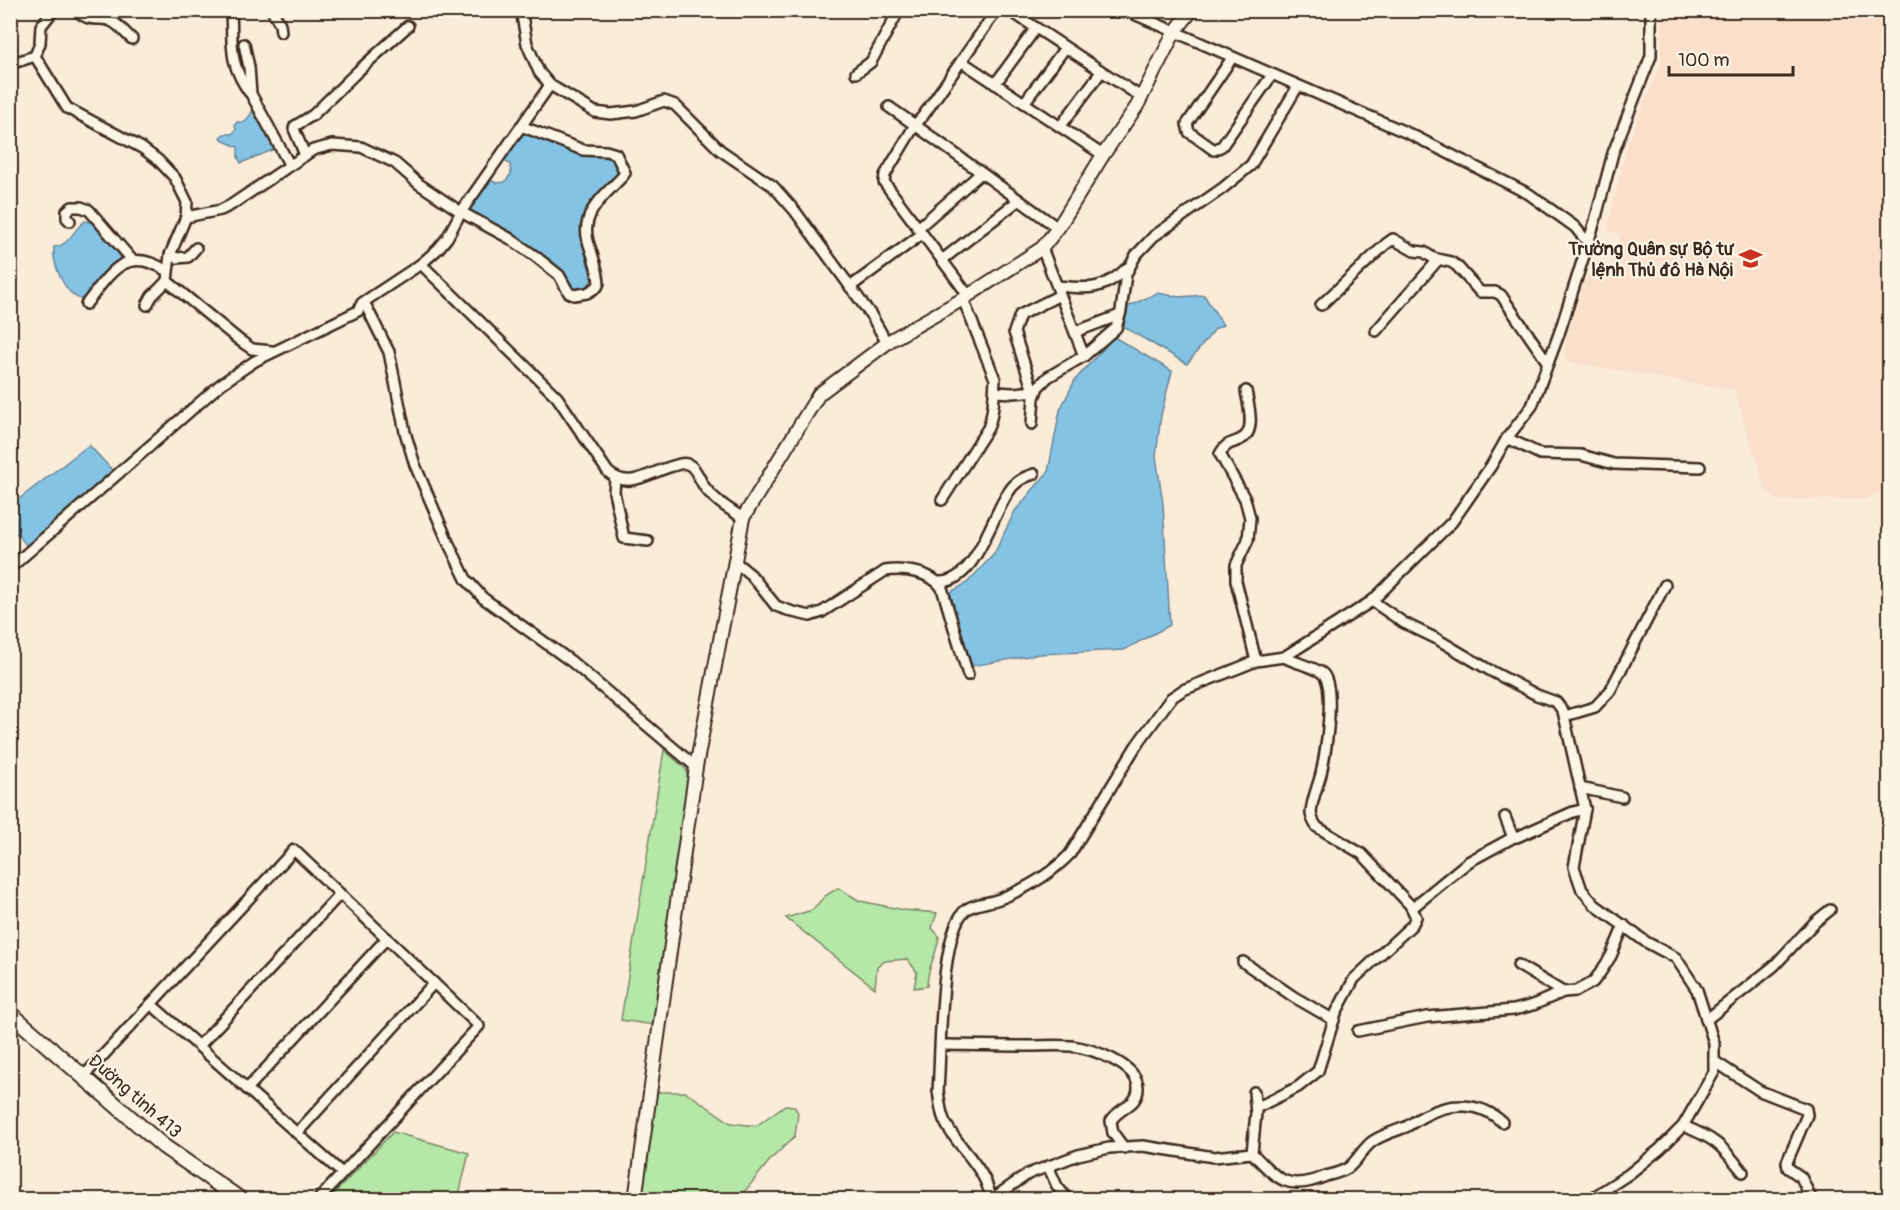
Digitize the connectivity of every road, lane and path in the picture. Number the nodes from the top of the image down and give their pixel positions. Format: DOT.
graph roads {
  1 [pos="54,10"];
  2 [pos="76,10"];
  3 [pos="231,10"];
  4 [pos="272,10"];
  5 [pos="521,10"];
  6 [pos="899,10"];
  7 [pos="999,10"];
  8 [pos="1009,10"];
  9 [pos="1125,10"];
  10 [pos="1192,10"];
  11 [pos="1651,10"];
  12 [pos="408,26"];
  13 [pos="1036,28"];
  14 [pos="281,32"];
  15 [pos="1174,33"];
  16 [pos="132,39"];
  17 [pos="244,44"];
  18 [pos="1065,48"];
  19 [pos="35,56"];
  20 [pos="1232,58"];
  21 [pos="961,61"];
  22 [pos="10,64"];
  23 [pos="1101,72"];
  24 [pos="856,73"];
  25 [pos="1272,75"];
  26 [pos="995,84"];
  27 [pos="549,85"];
  28 [pos="1298,86"];
  29 [pos="251,94"];
  30 [pos="1142,97"];
  31 [pos="1024,103"];
  32 [pos="889,107"];
  33 [pos="915,124"];
  34 [pos="520,126"];
  35 [pos="1060,127"];
  36 [pos="305,155"];
  37 [pos="1103,155"];
  38 [pos="289,164"];
  39 [pos="981,173"];
  40 [pos="1020,200"];
  41 [pos="461,212"];
  42 [pos="186,217"];
  43 [pos="70,220"];
  44 [pos="1058,228"];
  45 [pos="920,231"];
  46 [pos="1588,243"];
  47 [pos="196,248"];
  48 [pos="1042,248"];
  49 [pos="170,255"];
  50 [pos="942,260"];
  51 [pos="1438,260"];
  52 [pos="133,261"];
  53 [pos="421,264"];
  54 [pos="1129,266"];
  55 [pos="167,276"];
  56 [pos="850,287"];
  57 [pos="1058,291"];
  58 [pos="965,297"];
  59 [pos="364,302"];
  60 [pos="86,304"];
  61 [pos="147,305"];
  62 [pos="1321,305"];
  63 [pos="1120,315"];
  64 [pos="1376,331"];
  65 [pos="1075,332"];
  66 [pos="887,343"];
  67 [pos="275,352"];
  68 [pos="1084,356"];
  69 [pos="1548,363"];
  70 [pos="1035,391"];
  71 [pos="1246,391"];
  72 [pos="994,392"];
  73 [pos="1032,424"];
  74 [pos="1507,438"];
  75 [pos="1700,467"];
  76 [pos="1034,474"];
  77 [pos="615,478"];
  78 [pos="942,500"];
  79 [pos="743,518"];
  80 [pos="648,541"];
  81 [pos="734,561"];
  82 [pos="10,568"];
  83 [pos="938,582"];
  84 [pos="1665,585"];
  85 [pos="1372,601"];
  86 [pos="1284,657"];
  87 [pos="1256,661"];
  88 [pos="968,675"];
  89 [pos="1565,716"];
  90 [pos="696,767"];
  91 [pos="1580,788"];
  92 [pos="1622,797"];
  93 [pos="1585,809"];
  94 [pos="1505,817"];
  95 [pos="1514,837"];
  96 [pos="340,894"];
  97 [pos="1412,908"];
  98 [pos="1830,910"];
  99 [pos="1623,925"];
  100 [pos="387,938"];
  101 [pos="1243,962"];
  102 [pos="1518,965"];
  103 [pos="434,983"];
  104 [pos="1563,992"];
  105 [pos="151,1004"];
  106 [pos="10,1013"];
  107 [pos="1334,1020"];
  108 [pos="1706,1020"];
  109 [pos="1358,1031"];
  110 [pos="941,1045"];
  111 [pos="199,1046"];
  112 [pos="1714,1060"];
  113 [pos="84,1076"];
  114 [pos="248,1089"];
  115 [pos="1254,1092"];
  116 [pos="1256,1108"];
  117 [pos="1502,1122"];
  118 [pos="1683,1125"];
  119 [pos="297,1133"];
  120 [pos="1124,1148"];
  121 [pos="1252,1153"];
  122 [pos="1048,1166"];
  123 [pos="1743,1172"];
  124 [pos="342,1173"];
  125 [pos="992,1199"];
  126 [pos="241,1200"];
  127 [pos="318,1200"];
  128 [pos="635,1200"];
  129 [pos="1068,1200"];
  130 [pos="1589,1200"];
  131 [pos="1812,1200"];
  1 -- 19 [label="street"];
  2 -- 16 [label="street"];
  3 -- 29 [label="street"];
  4 -- 14 [label="street"];
  5 -- 27 [label="street"];
  6 -- 24 [label="street"];
  7 -- 21 [label="street"];
  8 -- 13 [label="street"];
  9 -- 15 [label="street"];
  10 -- 15 [label="street"];
  11 -- 46 [label="street"];
  12 -- 36 [label="street"];
  13 -- 18 [label="street"];
  13 -- 26 [label="street"];
  15 -- 20 [label="street"];
  15 -- 30 [label="street"];
  17 -- 29 [label="street"];
  18 -- 23 [label="street"];
  18 -- 31 [label="street"];
  19 -- 22 [label="street"];
  19 -- 42 [label="street"];
  20 -- 25 [label="street"];
  20 -- 25 [label="street"];
  21 -- 26 [label="street"];
  21 -- 33 [label="street"];
  23 -- 30 [label="street"];
  23 -- 35 [label="street"];
  25 -- 28 [label="street"];
  26 -- 31 [label="street"];
  27 -- 34 [label="street"];
  27 -- 56 [label="street"];
  28 -- 46 [label="street"];
  28 -- 54 [label="street"];
  29 -- 38 [label="street"];
  30 -- 37 [label="street"];
  31 -- 35 [label="street"];
  32 -- 33 [label="street"];
  33 -- 39 [label="street"];
  33 -- 45 [label="street"];
  34 -- 41 [label="street"];
  34 -- 41 [label="street"];
  35 -- 37 [label="street"];
  36 -- 38 [label="street"];
  36 -- 41 [label="street"];
  37 -- 44 [label="street"];
  38 -- 42 [label="street"];
  39 -- 40 [label="street"];
  39 -- 45 [label="street"];
  40 -- 44 [label="street"];
  40 -- 50 [label="street"];
  41 -- 53 [label="street"];
  42 -- 49 [label="street"];
  43 -- 52 [label="street"];
  44 -- 48 [label="street"];
  45 -- 50 [label="street"];
  45 -- 56 [label="street"];
  46 -- 69 [label="street"];
  47 -- 49 [label="street"];
  48 -- 57 [label="street"];
  48 -- 58 [label="street"];
  49 -- 55 [label="street"];
  50 -- 58 [label="street"];
  51 -- 62 [label="street"];
  51 -- 64 [label="street"];
  51 -- 69 [label="street"];
  52 -- 55 [label="street"];
  52 -- 60 [label="street"];
  53 -- 59 [label="street"];
  53 -- 77 [label="street"];
  54 -- 57 [label="street"];
  54 -- 63 [label="street"];
  55 -- 61 [label="street"];
  55 -- 67 [label="street"];
  56 -- 66 [label="street"];
  57 -- 65 [label="street"];
  57 -- 70 [label="street"];
  58 -- 66 [label="street"];
  58 -- 72 [label="street"];
  59 -- 67 [label="street"];
  59 -- 90 [label="street"];
  63 -- 65 [label="street"];
  63 -- 68 [label="street"];
  65 -- 68 [label="street"];
  66 -- 79 [label="street"];
  67 -- 82 [label="street"];
  68 -- 70 [label="street"];
  69 -- 74 [label="street"];
  70 -- 72 [label="street"];
  70 -- 73 [label="street"];
  71 -- 87 [label="street"];
  72 -- 78 [label="street"];
  74 -- 75 [label="street"];
  74 -- 85 [label="street"];
  76 -- 83 [label="street"];
  77 -- 79 [label="street"];
  77 -- 80 [label="street"];
  79 -- 81 [label="street"];
  81 -- 83 [label="street"];
  81 -- 90 [label="street"];
  83 -- 88 [label="street"];
  84 -- 89 [label="street"];
  85 -- 86 [label="street"];
  85 -- 89 [label="street"];
  86 -- 87 [label="street"];
  86 -- 97 [label="street"];
  87 -- 110 [label="street"];
  89 -- 91 [label="street"];
  90 -- 128 [label="street"];
  91 -- 92 [label="street"];
  91 -- 93 [label="street"];
  93 -- 95 [label="street"];
  93 -- 99 [label="street"];
  94 -- 95 [label="street"];
  95 -- 97 [label="street"];
  96 -- 100 [label="street"];
  96 -- 105 [label="street"];
  96 -- 111 [label="street"];
  97 -- 107 [label="street"];
  98 -- 108 [label="street"];
  99 -- 104 [label="street"];
  99 -- 108 [label="street"];
  100 -- 103 [label="street"];
  100 -- 114 [label="street"];
  101 -- 107 [label="street"];
  102 -- 104 [label="street"];
  103 -- 119 [label="street"];
  103 -- 124 [label="street"];
  104 -- 109 [label="street"];
  105 -- 111 [label="street"];
  105 -- 113 [label="street"];
  106 -- 113 [label="main road, Đường tỉnh 413"];
  107 -- 116 [label="street"];
  108 -- 112 [label="street"];
  110 -- 120 [label="street"];
  110 -- 125 [label="street"];
  111 -- 114 [label="street"];
  112 -- 118 [label="street"];
  112 -- 131 [label="street"];
  113 -- 126 [label="main road, Đường tỉnh 413"];
  114 -- 119 [label="street"];
  115 -- 116 [label="street"];
  116 -- 121 [label="street"];
  117 -- 121 [label="street"];
  118 -- 123 [label="street"];
  118 -- 130 [label="street"];
  119 -- 124 [label="street"];
  120 -- 121 [label="street"];
  120 -- 122 [label="street"];
  122 -- 125 [label="street"];
  122 -- 129 [label="street"];
  124 -- 127 [label="street"];
}
